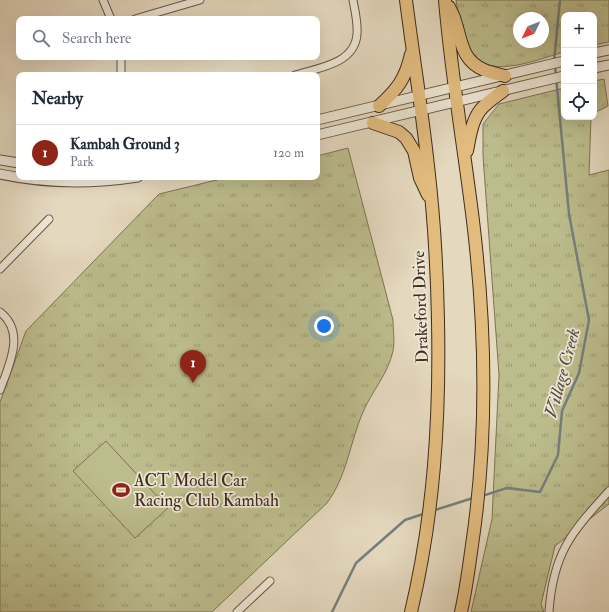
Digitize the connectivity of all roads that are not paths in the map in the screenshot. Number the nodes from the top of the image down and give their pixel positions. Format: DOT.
graph roads {
  1 [pos="103,0"];
  2 [pos="200,0"];
  3 [pos="353,0"];
  4 [pos="406,0"];
  5 [pos="446,0"];
  6 [pos="110,16"];
  7 [pos="145,16"];
  8 [pos="412,47"];
  9 [pos="609,50"];
  10 [pos="597,53"];
  11 [pos="122,60"];
  12 [pos="561,62"];
  13 [pos="609,65"];
  14 [pos="597,67"];
  15 [pos="121,72"];
  16 [pos="305,72"];
  17 [pos="505,76"];
  18 [pos="561,77"];
  19 [pos="455,88"];
  20 [pos="503,91"];
  21 [pos="419,96"];
  22 [pos="457,102"];
  23 [pos="379,106"];
  24 [pos="421,111"];
  25 [pos="320,119"];
  26 [pos="373,123"];
  27 [pos="320,135"];
  28 [pos="0,160"];
  29 [pos="465,160"];
  30 [pos="16,163"];
  31 [pos="0,174"];
  32 [pos="16,178"];
  33 [pos="34,180"];
  34 [pos="108,180"];
  35 [pos="432,204"];
  36 [pos="49,218"];
  37 [pos="0,268"];
  38 [pos="0,312"];
  39 [pos="0,390"];
  40 [pos="609,491"];
  41 [pos="270,581"];
  42 [pos="237,612"];
  43 [pos="411,612"];
  44 [pos="461,612"];
  45 [pos="549,612"];
  1 -- 6 [label="street"];
  2 -- 7 [label="street"];
  3 -- 16 [label="street"];
  4 -- 8 [label="highway, Drakeford Drive"];
  5 -- 17 [label="highway"];
  5 -- 19 [label="highway"];
  8 -- 21 [label="highway, Drakeford Drive"];
  8 -- 23 [label="highway"];
  9 -- 10 [label="street"];
  11 -- 15 [label="street"];
  12 -- 17 [label="street"];
  13 -- 14 [label="street"];
  17 -- 19 [label="street"];
  18 -- 20 [label="street"];
  19 -- 21 [label="street"];
  19 -- 22 [label="highway"];
  20 -- 22 [label="street"];
  20 -- 29 [label="highway"];
  21 -- 23 [label="street"];
  21 -- 24 [label="highway, Drakeford Drive"];
  22 -- 24 [label="street"];
  22 -- 29 [label="highway"];
  23 -- 25 [label="street"];
  24 -- 26 [label="street"];
  24 -- 35 [label="highway, Drakeford Drive"];
  26 -- 27 [label="street"];
  26 -- 35 [label="highway"];
  28 -- 30 [label="street"];
  29 -- 44 [label="highway"];
  31 -- 32 [label="street"];
  33 -- 34 [label="street"];
  35 -- 43 [label="highway, Drakeford Drive"];
  36 -- 37 [label="street"];
  38 -- 39 [label="street"];
  40 -- 45 [label="street"];
  41 -- 42 [label="street"];
}
